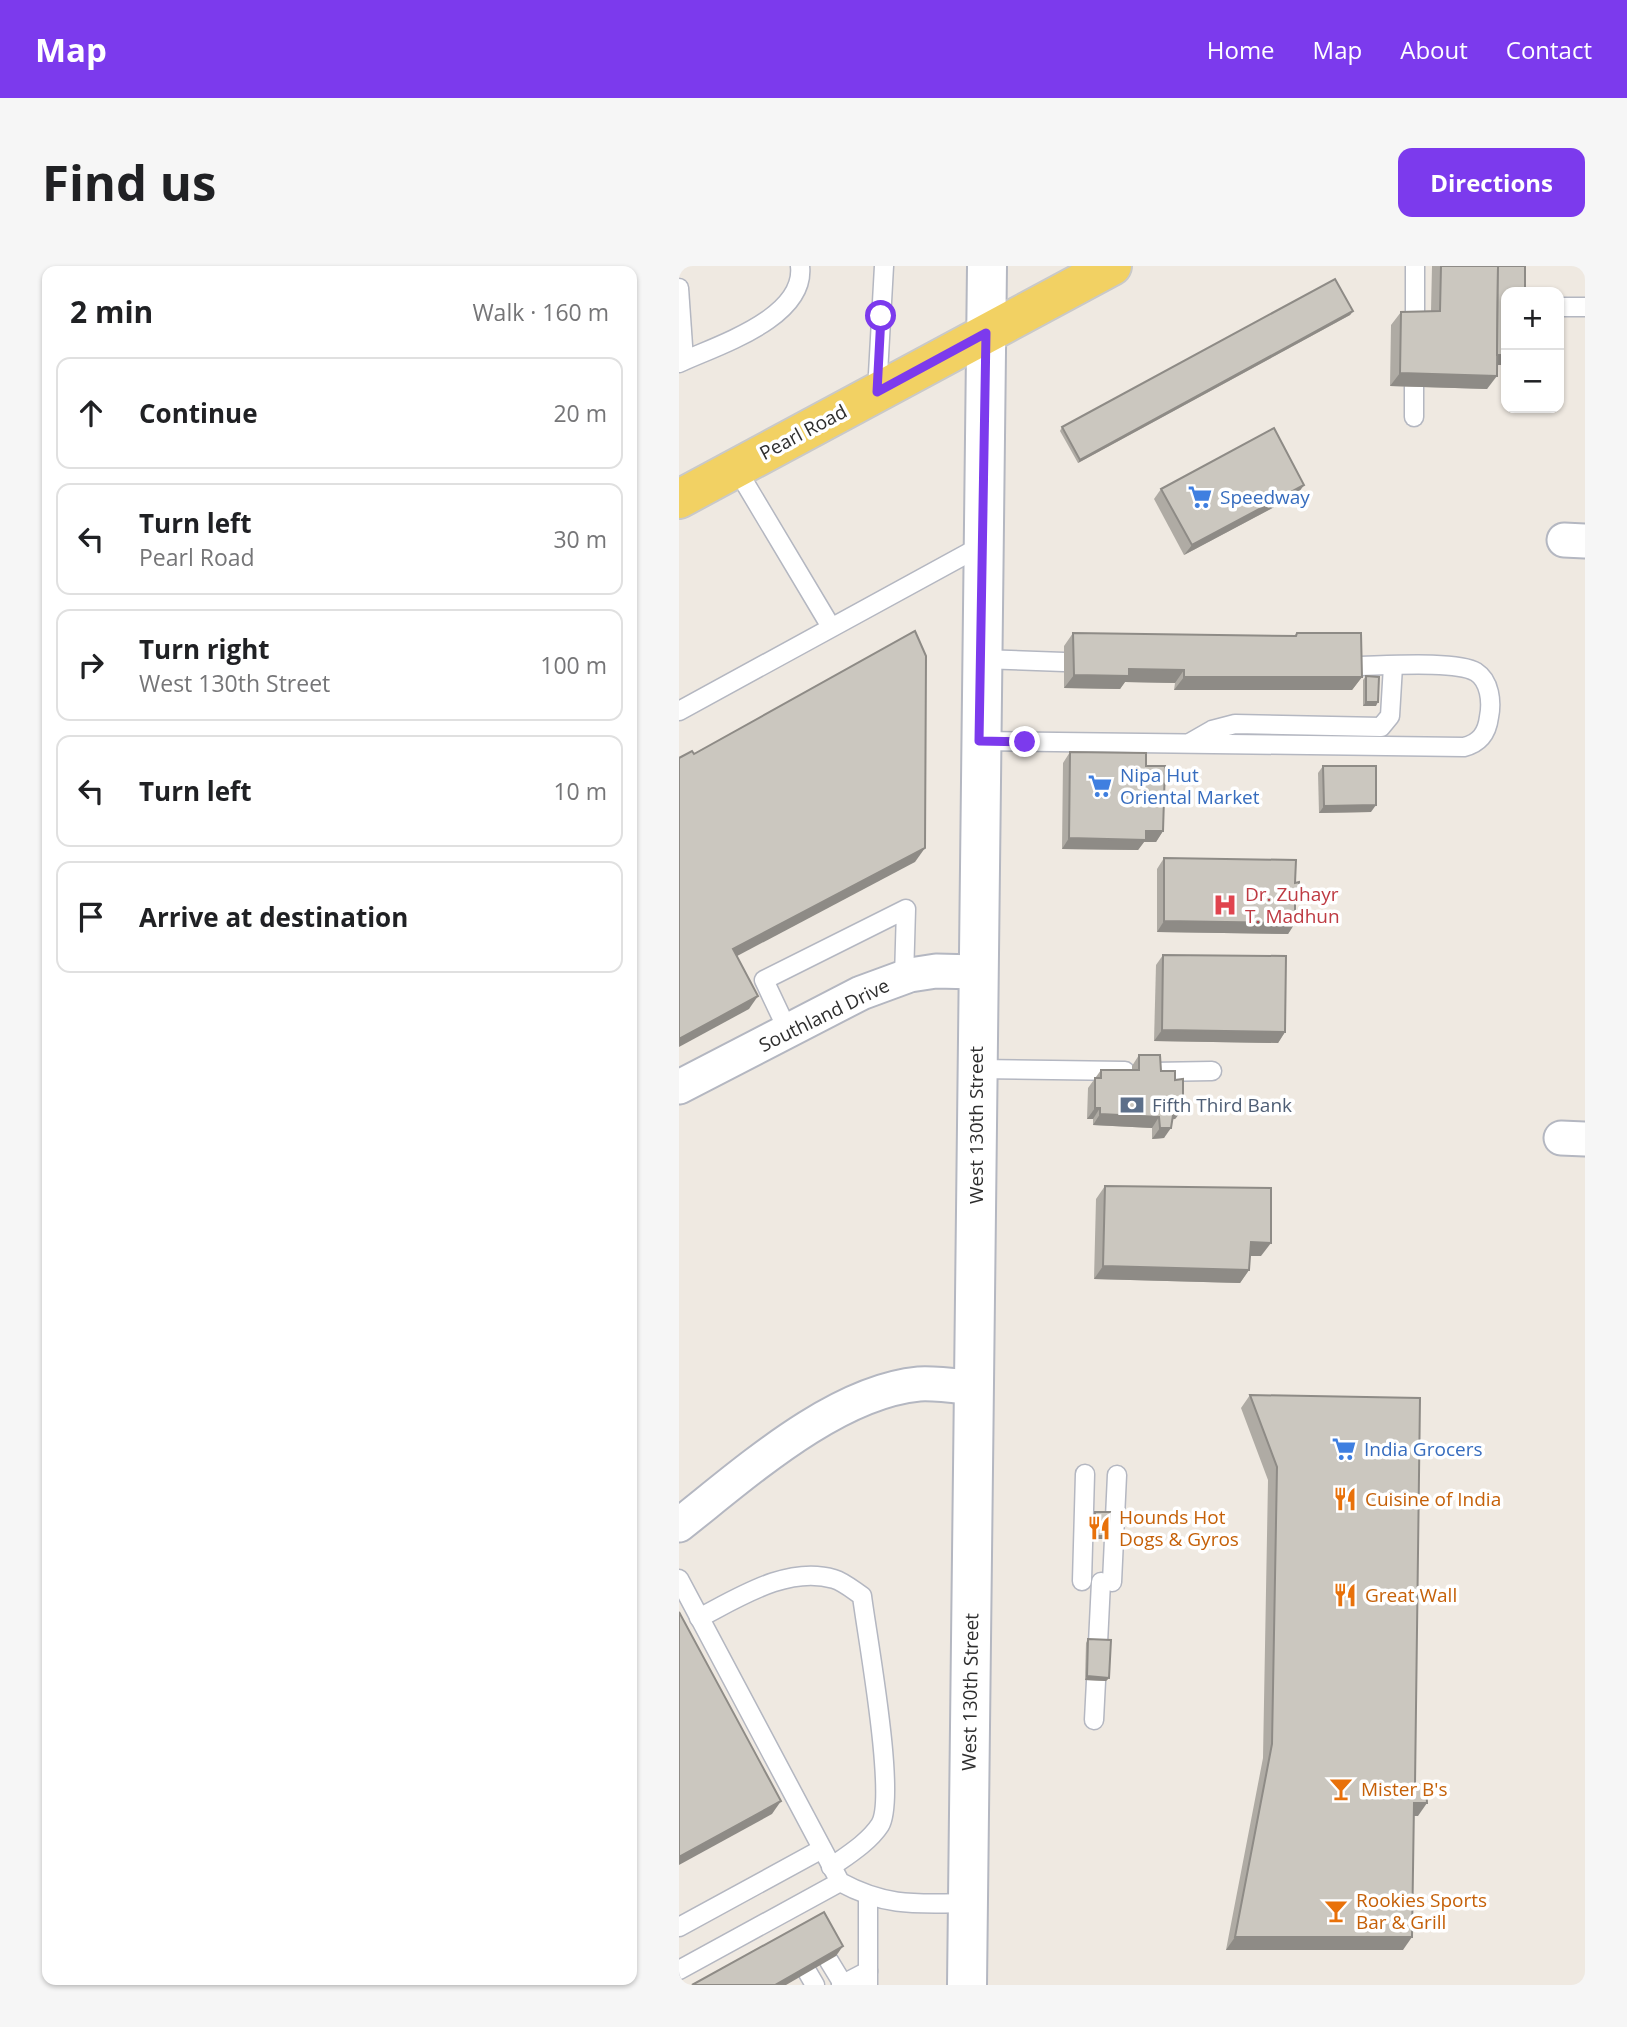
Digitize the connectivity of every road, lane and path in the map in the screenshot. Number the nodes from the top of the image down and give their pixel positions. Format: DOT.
graph roads {
  1 [pos="800,266"];
  2 [pos="884,266"];
  3 [pos="986,266"];
  4 [pos="1112,266"];
  5 [pos="1415,266"];
  6 [pos="679,288"];
  7 [pos="1564,307"];
  8 [pos="1585,307"];
  9 [pos="1415,324"];
  10 [pos="986,333"];
  11 [pos="682,362"];
  12 [pos="1414,387"];
  13 [pos="877,392"];
  14 [pos="1414,416"];
  15 [pos="736,468"];
  16 [pos="679,499"];
  17 [pos="981,546"];
  18 [pos="831,627"];
  19 [pos="980,659"];
  20 [pos="1064,662"];
  21 [pos="1352,666"];
  22 [pos="1394,666"];
  23 [pos="679,711"];
  24 [pos="979,741"];
  25 [pos="1188,744"];
  26 [pos="977,972"];
  27 [pos="904,978"];
  28 [pos="788,1031"];
  29 [pos="976,1069"];
  30 [pos="1212,1071"];
  31 [pos="1132,1072"];
  32 [pos="1153,1072"];
  33 [pos="679,1087"];
  34 [pos="973,1388"];
  35 [pos="1085,1474"];
  36 [pos="1117,1475"];
  37 [pos="679,1525"];
  38 [pos="679,1579"];
  39 [pos="1082,1581"];
  40 [pos="699,1618"];
  41 [pos="1098,1643"];
  42 [pos="1096,1681"];
  43 [pos="1094,1720"];
  44 [pos="822,1849"];
  45 [pos="836,1874"];
  46 [pos="868,1897"];
  47 [pos="967,1903"];
  48 [pos="679,1927"];
  49 [pos="829,1961"];
  50 [pos="679,1970"];
  51 [pos="868,1978"];
  52 [pos="842,1985"];
  53 [pos="967,1985"];
  1 -- 11 [label="lane"];
  2 -- 13 [label="lane"];
  3 -- 10 [label="main road, West 130th Street"];
  4 -- 10 [label="main road, Pearl Road"];
  5 -- 9 [label="lane"];
  6 -- 11 [label="lane"];
  7 -- 8 [label="lane"];
  10 -- 13 [label="main road, Pearl Road"];
  10 -- 17 [label="main road, West 130th Street"];
  12 -- 14 [label="lane"];
  13 -- 15 [label="main road, Pearl Road"];
  15 -- 16 [label="main road, Pearl Road"];
  15 -- 18 [label="lane"];
  17 -- 18 [label="lane"];
  17 -- 19 [label="main road, West 130th Street"];
  18 -- 23 [label="lane"];
  19 -- 20 [label="lane"];
  19 -- 24 [label="main road, West 130th Street"];
  21 -- 22 [label="lane"];
  22 -- 25 [label="lane"];
  22 -- 25 [label="lane"];
  24 -- 25 [label="lane"];
  24 -- 26 [label="main road, West 130th Street"];
  26 -- 27 [label="street, Southland Drive"];
  26 -- 29 [label="main road, West 130th Street"];
  27 -- 28 [label="street, Southland Drive"];
  27 -- 28 [label="lane"];
  28 -- 33 [label="street, Southland Drive"];
  29 -- 31 [label="lane"];
  29 -- 34 [label="main road, West 130th Street"];
  30 -- 32 [label="lane"];
  34 -- 37 [label="street"];
  34 -- 47 [label="main road, West 130th Street"];
  35 -- 39 [label="lane"];
  36 -- 41 [label="lane"];
  38 -- 40 [label="lane"];
  40 -- 44 [label="lane"];
  40 -- 45 [label="lane"];
  42 -- 43 [label="lane"];
  44 -- 45 [label="lane"];
  44 -- 48 [label="lane"];
  45 -- 46 [label="lane"];
  45 -- 50 [label="lane"];
  46 -- 47 [label="lane"];
  46 -- 51 [label="lane"];
  47 -- 53 [label="main road, West 130th Street"];
  49 -- 52 [label="lane"];
  51 -- 52 [label="lane"];
}
